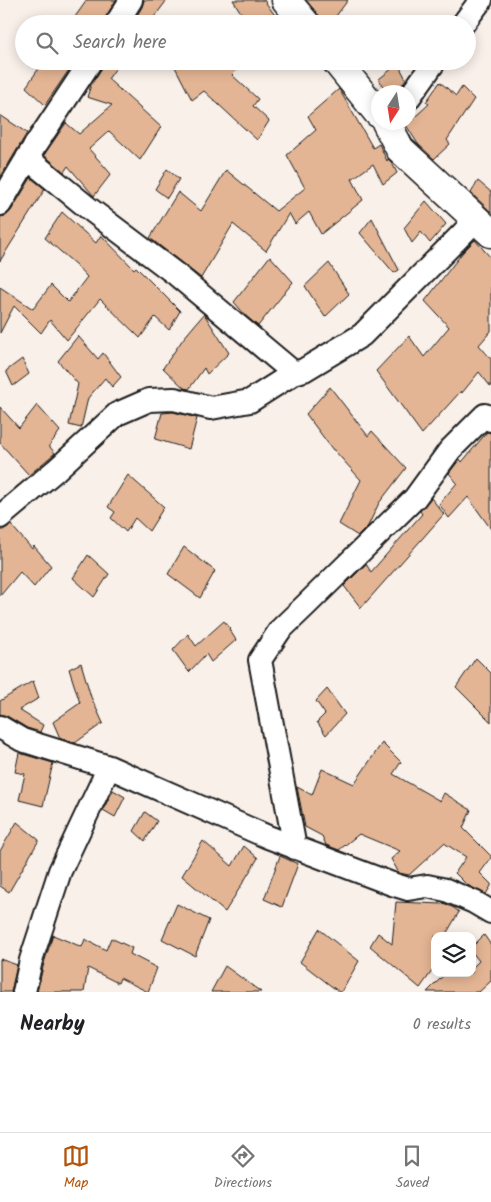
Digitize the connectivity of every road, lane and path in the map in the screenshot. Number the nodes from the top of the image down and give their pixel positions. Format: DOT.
graph roads {
  1 [pos="131,0"];
  2 [pos="286,0"];
  3 [pos="481,0"];
  4 [pos="122,15"];
  5 [pos="298,15"];
  6 [pos="470,15"];
  7 [pos="85,70"];
  8 [pos="344,70"];
  9 [pos="429,70"];
  10 [pos="416,88"];
  11 [pos="371,103"];
  12 [pos="390,130"];
  13 [pos="28,158"];
  14 [pos="0,204"];
  15 [pos="483,226"];
  16 [pos="294,373"];
  17 [pos="491,420"];
  18 [pos="0,517"];
  19 [pos="0,727"];
  20 [pos="109,767"];
  21 [pos="295,848"];
  22 [pos="491,912"];
  23 [pos="24,992"];
  1 -- 4 [label="street"];
  2 -- 5 [label="main road"];
  3 -- 6 [label="street"];
  7 -- 13 [label="street"];
  8 -- 11 [label="main road"];
  9 -- 10 [label="street"];
  12 -- 15 [label="main road"];
  13 -- 14 [label="street"];
  13 -- 16 [label="street"];
  15 -- 16 [label="street"];
  16 -- 18 [label="street"];
  17 -- 21 [label="street"];
  19 -- 20 [label="street"];
  20 -- 21 [label="street"];
  20 -- 23 [label="street"];
  21 -- 22 [label="street"];
}
